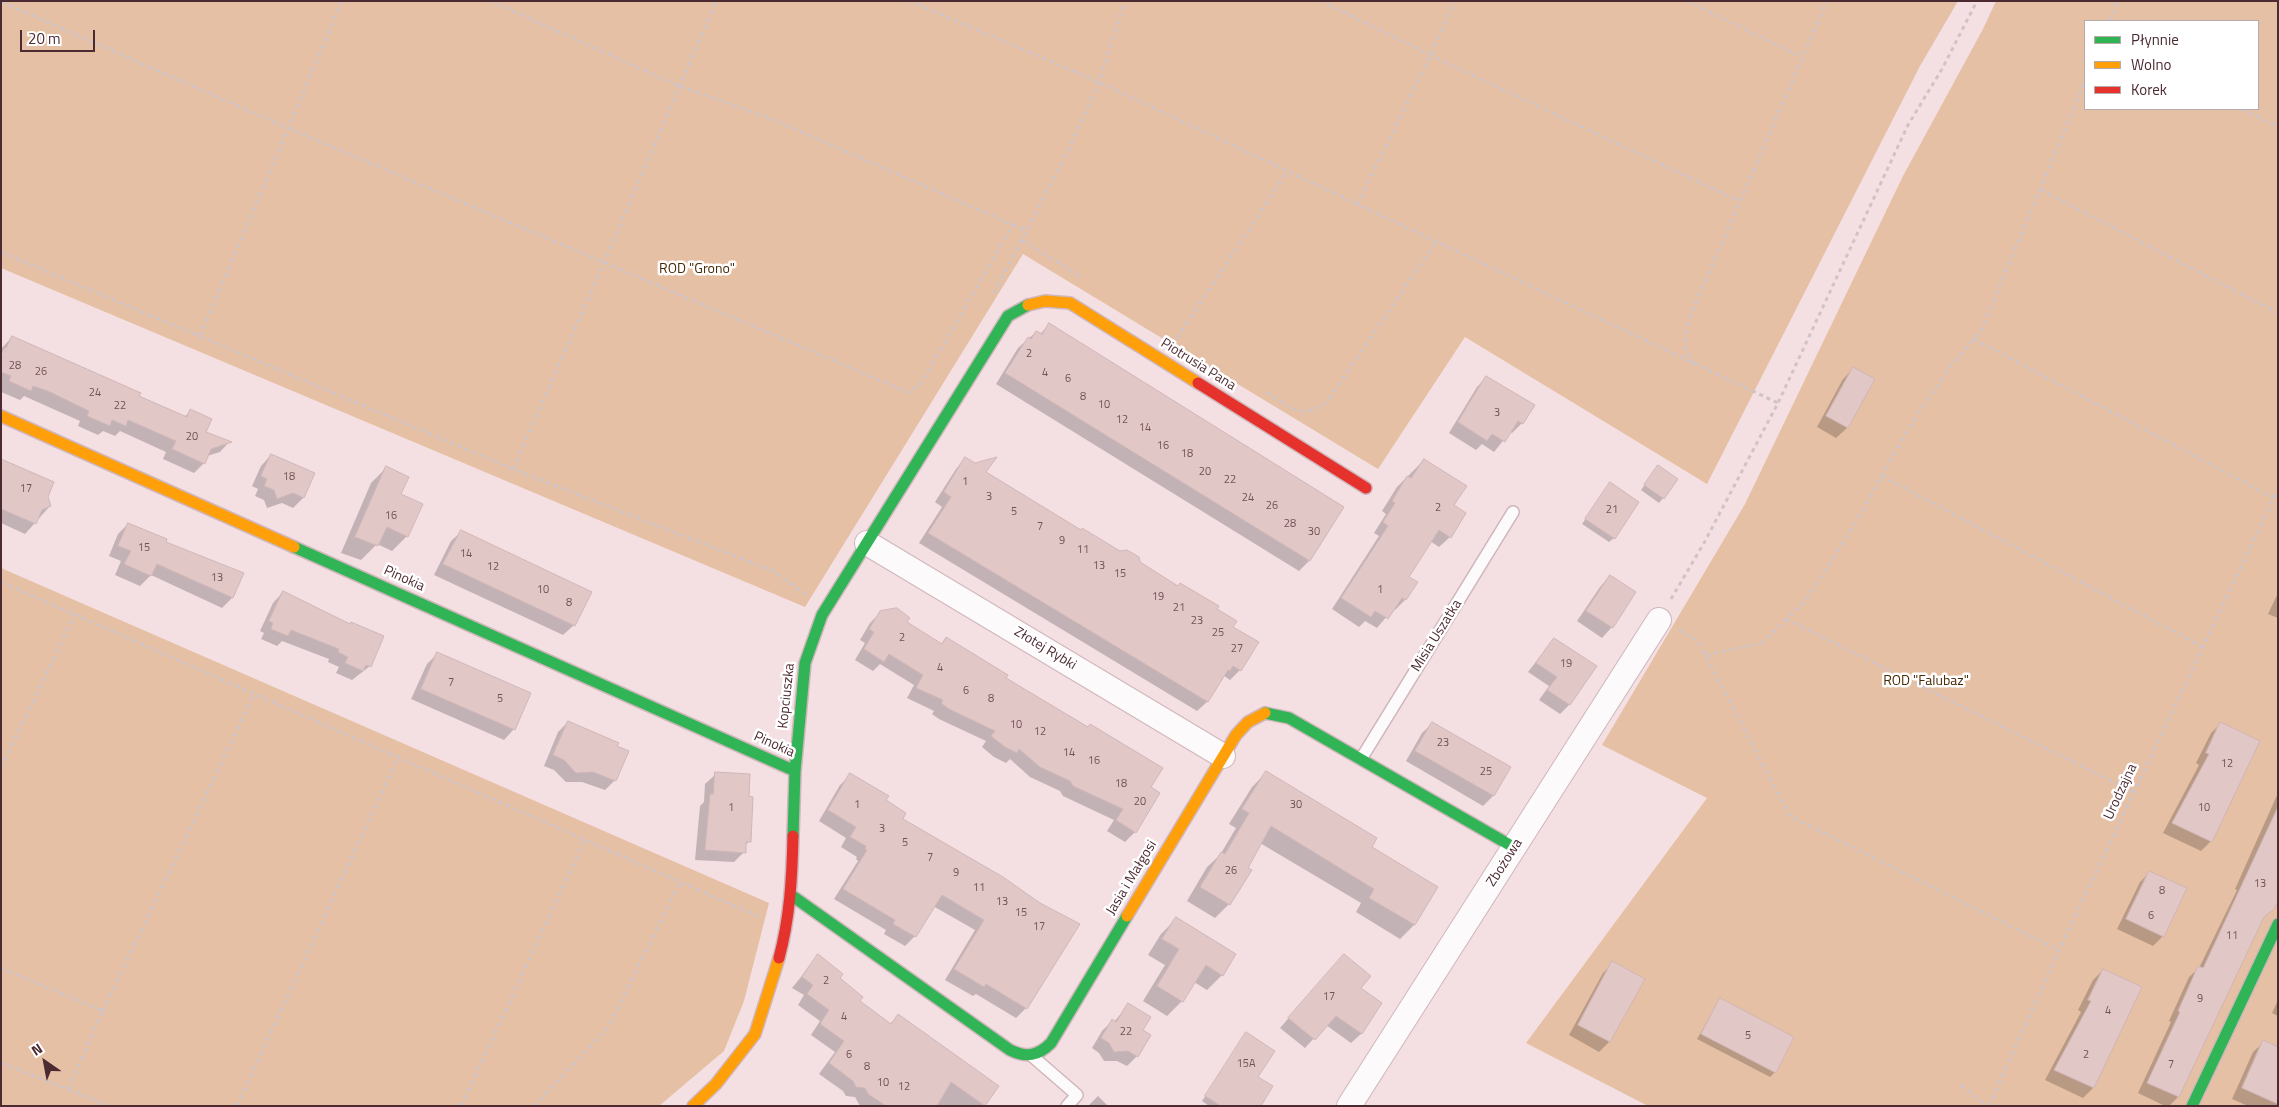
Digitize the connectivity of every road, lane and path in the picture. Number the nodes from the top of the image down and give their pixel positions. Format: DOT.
graph roads {
  1 [pos="342,1"];
  2 [pos="491,1"];
  3 [pos="716,1"];
  4 [pos="910,1"];
  5 [pos="1124,1"];
  6 [pos="1321,1"];
  7 [pos="1454,1"];
  8 [pos="1687,1"];
  9 [pos="1827,1"];
  10 [pos="1977,1"];
  11 [pos="2118,1"];
  12 [pos="2,2"];
  13 [pos="2109,20"];
  14 [pos="1431,54"];
  15 [pos="1802,56"];
  16 [pos="1099,82"];
  17 [pos="2084,82"];
  18 [pos="679,86"];
  19 [pos="2244,110"];
  20 [pos="2278,127"];
  21 [pos="288,128"];
  22 [pos="1287,171"];
  23 [pos="2041,190"];
  24 [pos="1739,201"];
  25 [pos="1357,205"];
  26 [pos="1013,224"];
  27 [pos="1026,231"];
  28 [pos="1022,240"];
  29 [pos="1436,242"];
  30 [pos="1,252"];
  31 [pos="604,264"];
  32 [pos="1087,281"];
  33 [pos="990,300"];
  34 [pos="2278,313"];
  35 [pos="1008,316"];
  36 [pos="1169,333"];
  37 [pos="200,336"];
  38 [pos="1177,338"];
  39 [pos="1974,339"];
  40 [pos="1185,343"];
  41 [pos="1693,364"];
  42 [pos="1258,387"];
  43 [pos="1778,403"];
  44 [pos="1,416"];
  45 [pos="513,469"];
  46 [pos="1882,476"];
  47 [pos="1366,488"];
  48 [pos="2278,490"];
  49 [pos="2274,498"];
  50 [pos="1513,512"];
  51 [pos="867,543"];
  52 [pos="1,582"];
  53 [pos="75,614"];
  54 [pos="822,615"];
  55 [pos="1660,620"];
  56 [pos="1786,620"];
  57 [pos="2203,647"];
  58 [pos="1706,655"];
  59 [pos="254,694"];
  60 [pos="1223,756"];
  61 [pos="398,758"];
  62 [pos="1361,759"];
  63 [pos="1,768"];
  64 [pos="795,771"];
  65 [pos="2134,792"];
  66 [pos="585,840"];
  67 [pos="1515,848"];
  68 [pos="680,882"];
  69 [pos="791,895"];
  70 [pos="2278,924"];
  71 [pos="787,928"];
  72 [pos="2059,950"];
  73 [pos="1,968"];
  74 [pos="103,1011"];
  75 [pos="1032,1056"];
  76 [pos="1,1063"];
  77 [pos="1961,1085"];
  78 [pos="68,1089"];
  79 [pos="108,1106"];
  80 [pos="237,1106"];
  81 [pos="461,1106"];
  82 [pos="534,1106"];
  83 [pos="693,1106"];
  84 [pos="1067,1106"];
  85 [pos="1349,1106"];
  86 [pos="1987,1106"];
  87 [pos="2192,1106"];
  1 -- 21 [label="path"];
  2 -- 18 [label="path"];
  3 -- 18 [label="path"];
  4 -- 16 [label="path"];
  5 -- 16 [label="path"];
  6 -- 14 [label="path"];
  7 -- 14 [label="path"];
  8 -- 15 [label="path"];
  9 -- 15 [label="path"];
  10 -- 43 [label="path"];
  11 -- 13 [label="path"];
  12 -- 21 [label="path"];
  14 -- 24 [label="path"];
  14 -- 25 [label="path"];
  15 -- 24 [label="path"];
  16 -- 22 [label="path"];
  16 -- 27 [label="path"];
  17 -- 23 [label="path"];
  18 -- 26 [label="path"];
  18 -- 31 [label="path"];
  19 -- 20 [label="path"];
  21 -- 31 [label="path"];
  21 -- 37 [label="path"];
  22 -- 25 [label="path"];
  22 -- 38 [label="path"];
  23 -- 34 [label="path"];
  23 -- 39 [label="path"];
  24 -- 41 [label="path"];
  25 -- 29 [label="path"];
  26 -- 27 [label="path"];
  26 -- 31 [label="path"];
  27 -- 28 [label="path"];
  28 -- 32 [label="path"];
  28 -- 33 [label="path"];
  29 -- 41 [label="path"];
  29 -- 42 [label="path"];
  30 -- 37 [label="path"];
  31 -- 45 [label="path"];
  35 -- 47 [label="street, Piotrusia Pana"];
  35 -- 51 [label="street, Kopciuszka"];
  36 -- 38 [label="path"];
  37 -- 45 [label="path"];
  38 -- 40 [label="path"];
  39 -- 46 [label="path"];
  39 -- 49 [label="path"];
  41 -- 43 [label="path"];
  43 -- 55 [label="path"];
  44 -- 64 [label="street, Pinokia"];
  45 -- 54 [label="path"];
  46 -- 56 [label="path"];
  46 -- 57 [label="path"];
  48 -- 49 [label="path, Urodzajna"];
  49 -- 57 [label="path, Urodzajna"];
  50 -- 62 [label="lane, Misia Uszatka"];
  51 -- 54 [label="street, Kopciuszka"];
  51 -- 60 [label="street, Złotej Rybki"];
  52 -- 53 [label="path"];
  53 -- 59 [label="path"];
  53 -- 63 [label="path"];
  54 -- 64 [label="street, Kopciuszka"];
  55 -- 58 [label="path"];
  55 -- 67 [label="street, Zbożowa"];
  56 -- 58 [label="path"];
  56 -- 65 [label="path"];
  57 -- 65 [label="path, Urodzajna"];
  58 -- 72 [label="path"];
  59 -- 61 [label="path"];
  59 -- 74 [label="path"];
  60 -- 62 [label="street, Jasia i Małgosi"];
  60 -- 75 [label="street, Jasia i Małgosi"];
  61 -- 66 [label="path"];
  61 -- 80 [label="path"];
  62 -- 67 [label="street, Jasia i Małgosi"];
  64 -- 69 [label="street, Kopciuszka"];
  65 -- 72 [label="path, Urodzajna"];
  66 -- 68 [label="path"];
  66 -- 81 [label="path"];
  67 -- 85 [label="street, Zbożowa"];
  68 -- 71 [label="path"];
  68 -- 82 [label="path"];
  69 -- 71 [label="street, Kopciuszka"];
  69 -- 75 [label="street"];
  70 -- 87 [label="street"];
  71 -- 83 [label="street, Kopciuszka"];
  72 -- 86 [label="path, Urodzajna"];
  73 -- 74 [label="path"];
  74 -- 78 [label="path"];
  75 -- 84 [label="lane"];
  76 -- 78 [label="path"];
  77 -- 86 [label="path"];
  78 -- 79 [label="path"];
}
